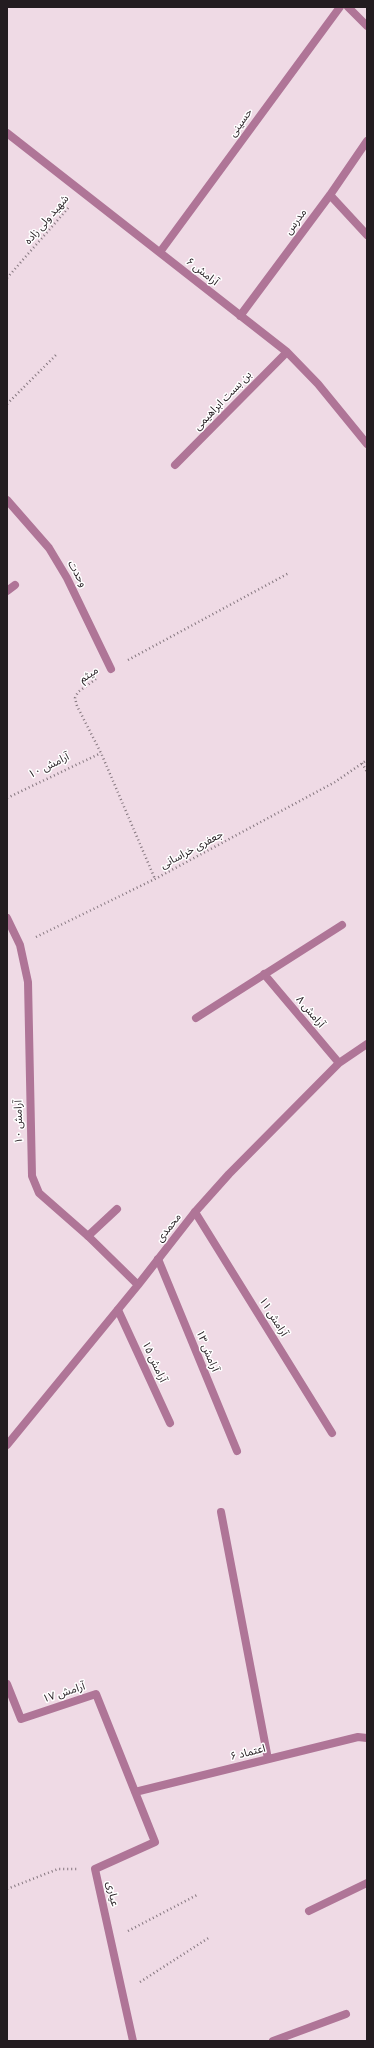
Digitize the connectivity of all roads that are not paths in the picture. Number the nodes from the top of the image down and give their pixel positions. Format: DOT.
graph roads {
  1 [pos="340,7"];
  2 [pos="348,7"];
  3 [pos="367,26"];
  4 [pos="7,133"];
  5 [pos="367,141"];
  6 [pos="330,195"];
  7 [pos="367,235"];
  8 [pos="160,252"];
  9 [pos="240,316"];
  10 [pos="287,352"];
  11 [pos="367,444"];
  12 [pos="176,465"];
  13 [pos="7,500"];
  14 [pos="15,585"];
  15 [pos="7,591"];
  16 [pos="111,669"];
  17 [pos="7,918"];
  18 [pos="342,925"];
  19 [pos="264,974"];
  20 [pos="196,1018"];
  21 [pos="367,1044"];
  22 [pos="339,1063"];
  23 [pos="117,1209"];
  24 [pos="195,1212"];
  25 [pos="88,1236"];
  26 [pos="158,1259"];
  27 [pos="138,1285"];
  28 [pos="118,1310"];
  29 [pos="170,1423"];
  30 [pos="332,1433"];
  31 [pos="7,1445"];
  32 [pos="237,1451"];
  33 [pos="221,1512"];
  34 [pos="7,1684"];
  35 [pos="367,1738"];
  36 [pos="268,1759"];
  37 [pos="135,1792"];
  38 [pos="367,1883"];
  39 [pos="308,1911"];
  40 [pos="346,2014"];
  41 [pos="133,2041"];
  42 [pos="273,2041"];
  1 -- 8 [label="street, حسینی"];
  2 -- 3 [label="street"];
  4 -- 8 [label="street, آرامش ۶"];
  5 -- 6 [label="street, مدرس"];
  6 -- 7 [label="street"];
  6 -- 9 [label="street, مدرس"];
  8 -- 9 [label="street, آرامش ۶"];
  9 -- 10 [label="street, آرامش ۶"];
  10 -- 11 [label="street, آرامش ۶"];
  10 -- 12 [label="street, بن بست ابراهیمی"];
  13 -- 16 [label="street, وحدت"];
  14 -- 15 [label="street"];
  17 -- 25 [label="street, آرامش ۱۰"];
  18 -- 19 [label="street"];
  19 -- 20 [label="street"];
  19 -- 22 [label="street, آرامش ۸"];
  21 -- 22 [label="street, محمدی"];
  22 -- 24 [label="street, محمدی"];
  23 -- 25 [label="street"];
  24 -- 26 [label="street, محمدی"];
  24 -- 30 [label="street, آرامش ۱۱"];
  25 -- 27 [label="street, آرامش ۱۰"];
  26 -- 27 [label="street, محمدی"];
  26 -- 32 [label="street, آرامش ۱۳"];
  27 -- 28 [label="street, محمدی"];
  28 -- 29 [label="street, آرامش ۱۵"];
  28 -- 31 [label="street, محمدی"];
  33 -- 36 [label="street"];
  34 -- 37 [label="street, آرامش ۱۷"];
  35 -- 36 [label="street, اعتماد ۶"];
  36 -- 37 [label="street, اعتماد ۶"];
  37 -- 41 [label="street, عیاری"];
  38 -- 39 [label="street"];
  40 -- 42 [label="street"];
}
